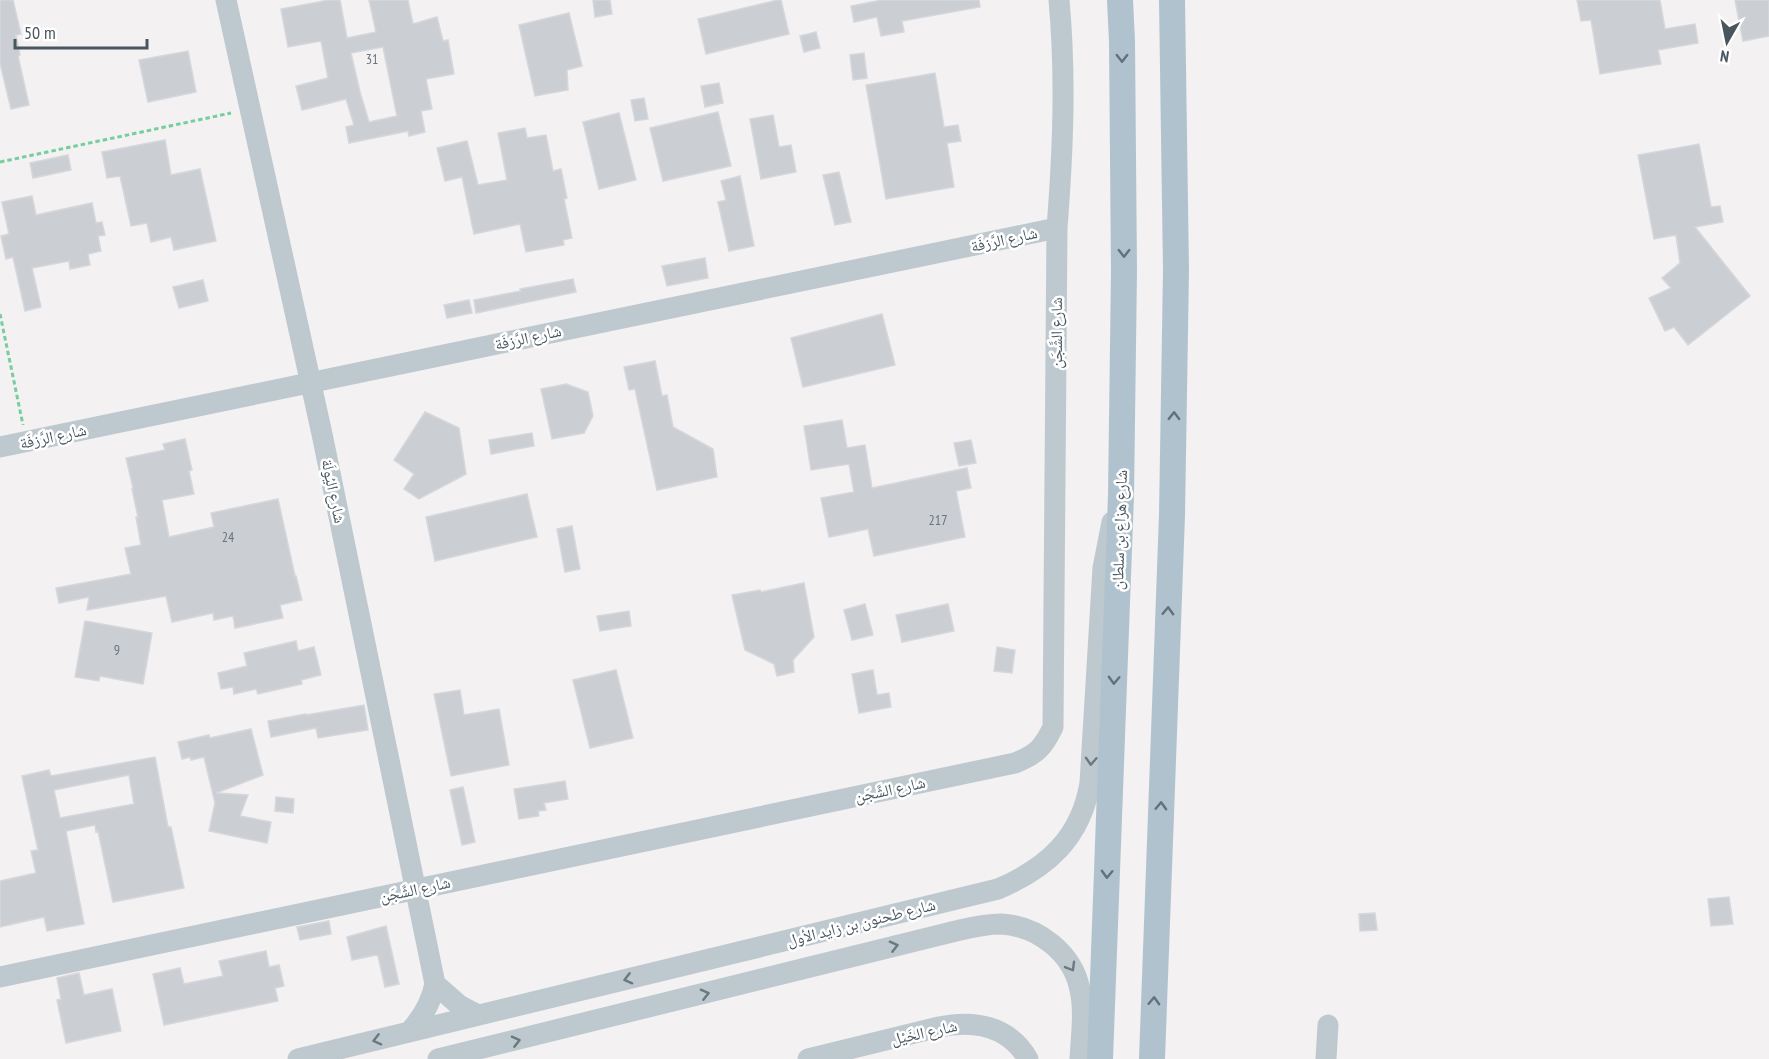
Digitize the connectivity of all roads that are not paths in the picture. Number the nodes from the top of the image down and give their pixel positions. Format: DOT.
graph roads {
  1 [pos="226,0"];
  2 [pos="1059,0"];
  3 [pos="1120,0"];
  4 [pos="1172,0"];
  5 [pos="1057,228"];
  6 [pos="311,382"];
  7 [pos="0,447"];
  8 [pos="1120,495"];
  9 [pos="416,889"];
  10 [pos="0,977"];
  11 [pos="435,984"];
  12 [pos="478,1015"];
  13 [pos="1328,1025"];
  14 [pos="410,1031"];
  15 [pos="477,1054"];
  16 [pos="298,1059"];
  17 [pos="438,1059"];
  18 [pos="808,1059"];
  19 [pos="1028,1059"];
  20 [pos="1080,1059"];
  21 [pos="1100,1059"];
  22 [pos="1152,1059"];
  23 [pos="1326,1059"];
  1 -- 6 [label="street, شارع اليُولَة"];
  2 -- 5 [label="street, شارع الشَّجَن"];
  3 -- 8 [label="main road, شارع هزاع بن سلطان, one-way"];
  22 -- 4 [label="main road, one-way"];
  5 -- 6 [label="street, شارع الرَّزفَة"];
  5 -- 9 [label="street, شارع الشَّجَن"];
  6 -- 7 [label="street, شارع الرَّزفَة"];
  6 -- 9 [label="street, شارع اليُولَة"];
  8 -- 12 [label="street, شارع طحنون بن زايد الأول, one-way"];
  8 -- 21 [label="main road, شارع هزاع بن سلطان, one-way"];
  9 -- 10 [label="street, شارع الشَّجَن"];
  9 -- 11 [label="street, شارع اليُولَة"];
  11 -- 12 [label="street"];
  11 -- 14 [label="street"];
  12 -- 14 [label="street, شارع طحنون بن زايد الأول"];
  13 -- 23 [label="street"];
  14 -- 16 [label="street, شارع طحنون بن زايد الأول, one-way"];
  15 -- 17 [label="street, شارع طحنون بن زايد الأول"];
  15 -- 20 [label="street, شارع طحنون بن زايد الأول, one-way"];
  18 -- 19 [label="street, شارع الخَيْل"];
}
